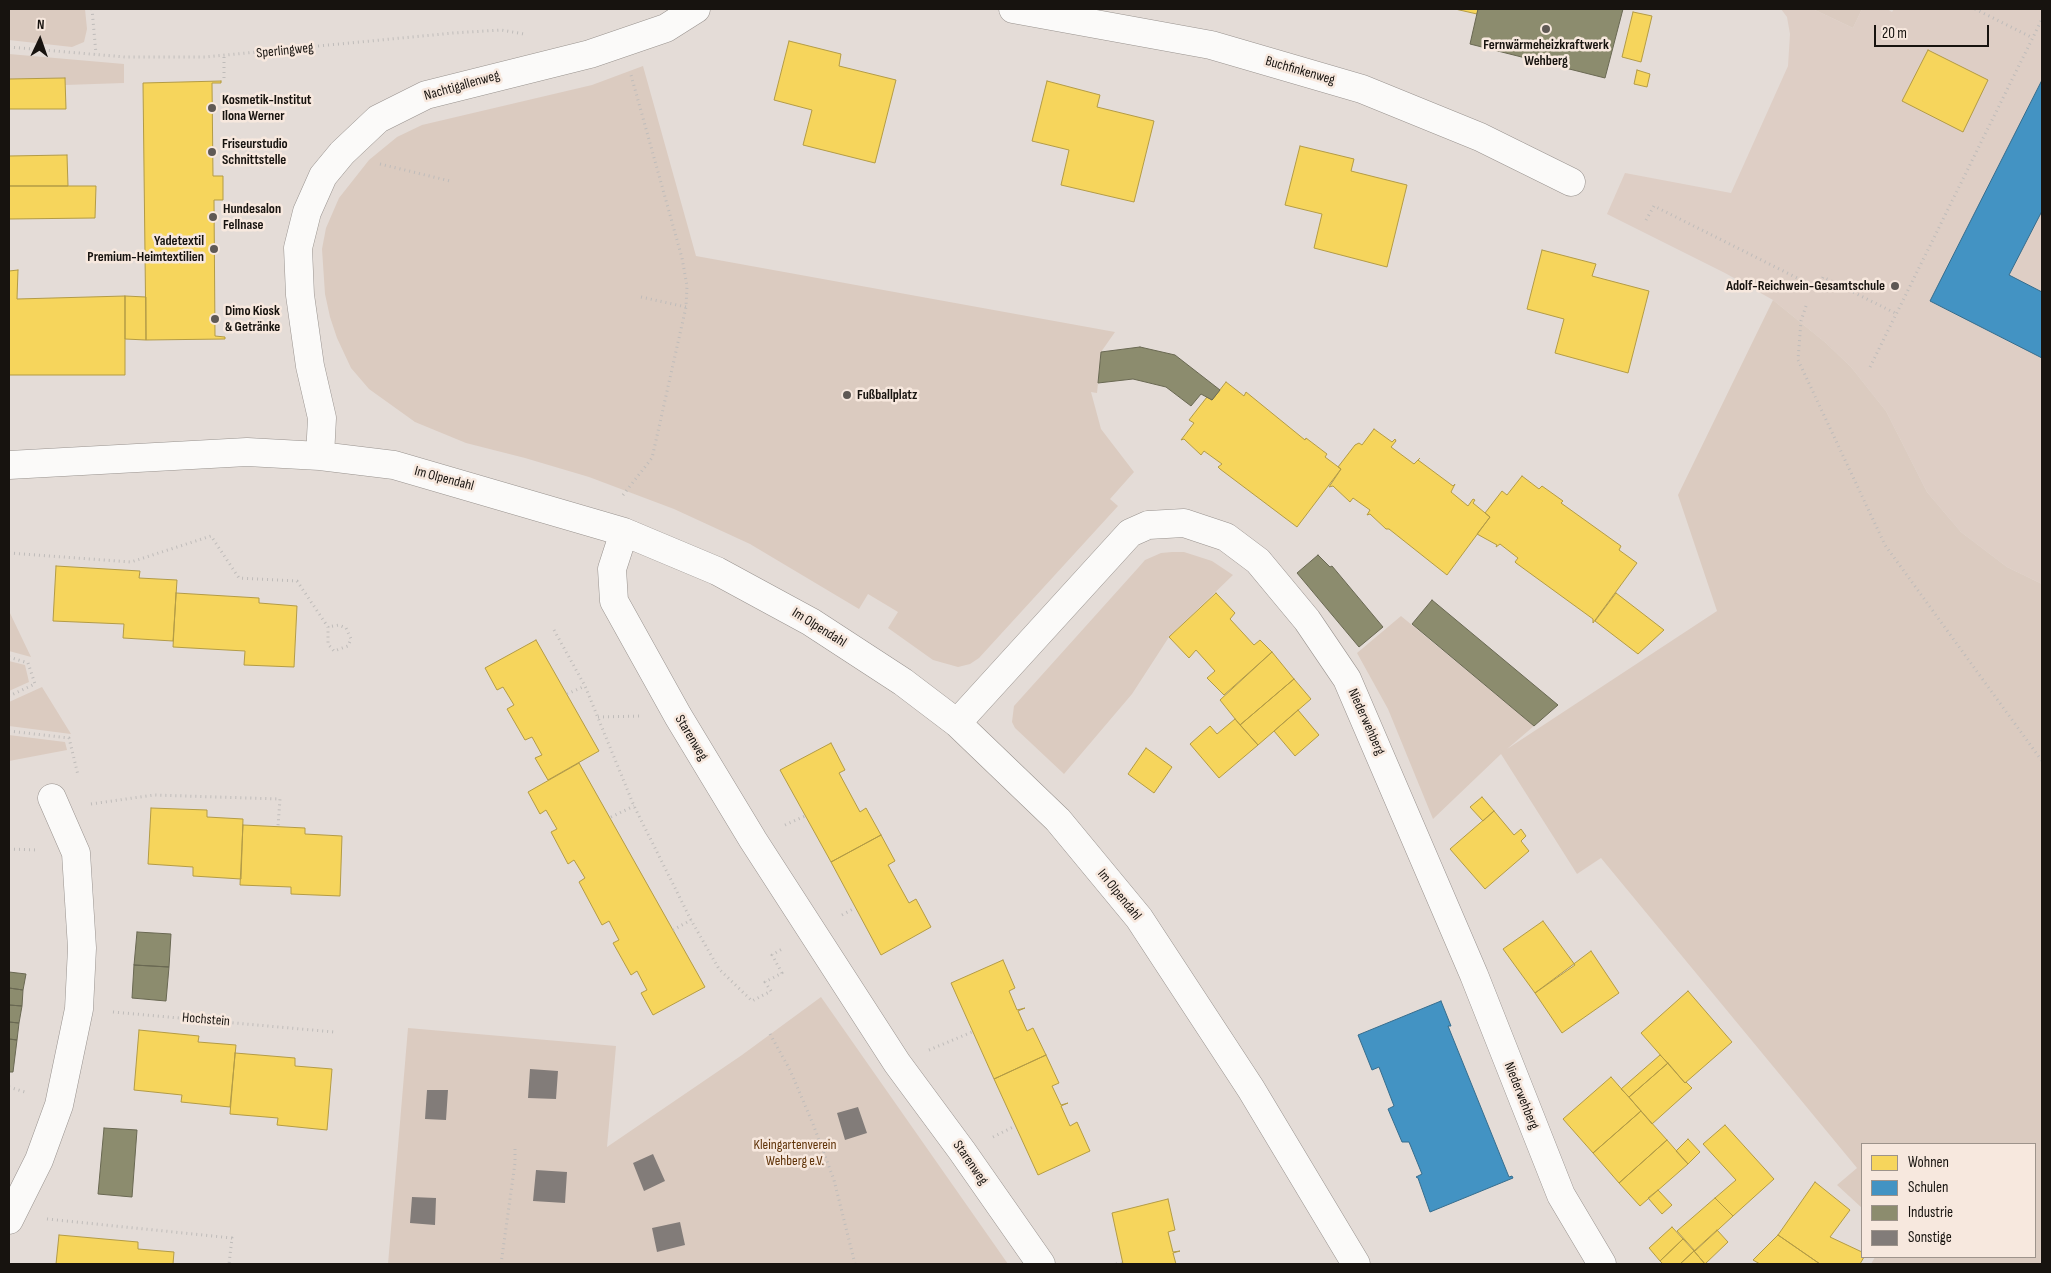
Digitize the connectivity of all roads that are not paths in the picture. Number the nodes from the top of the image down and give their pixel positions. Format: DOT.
graph roads {
  1 [pos="696,9"];
  2 [pos="1013,9"];
  3 [pos="1571,182"];
  4 [pos="320,456"];
  5 [pos="9,464"];
  6 [pos="624,532"];
  7 [pos="957,722"];
  8 [pos="54,804"];
  9 [pos="10,1218"];
  10 [pos="1041,1264"];
  11 [pos="1356,1264"];
  12 [pos="1602,1264"];
  1 -- 4 [label="street, Nachtigallenweg"];
  2 -- 3 [label="street, Buchfinkenweg"];
  4 -- 5 [label="street, Im Olpendahl"];
  4 -- 6 [label="street, Im Olpendahl"];
  6 -- 7 [label="street, Im Olpendahl"];
  6 -- 10 [label="street, Starenweg"];
  7 -- 11 [label="street, Im Olpendahl"];
  7 -- 12 [label="street, Niederwehberg"];
  8 -- 9 [label="street"];
}
